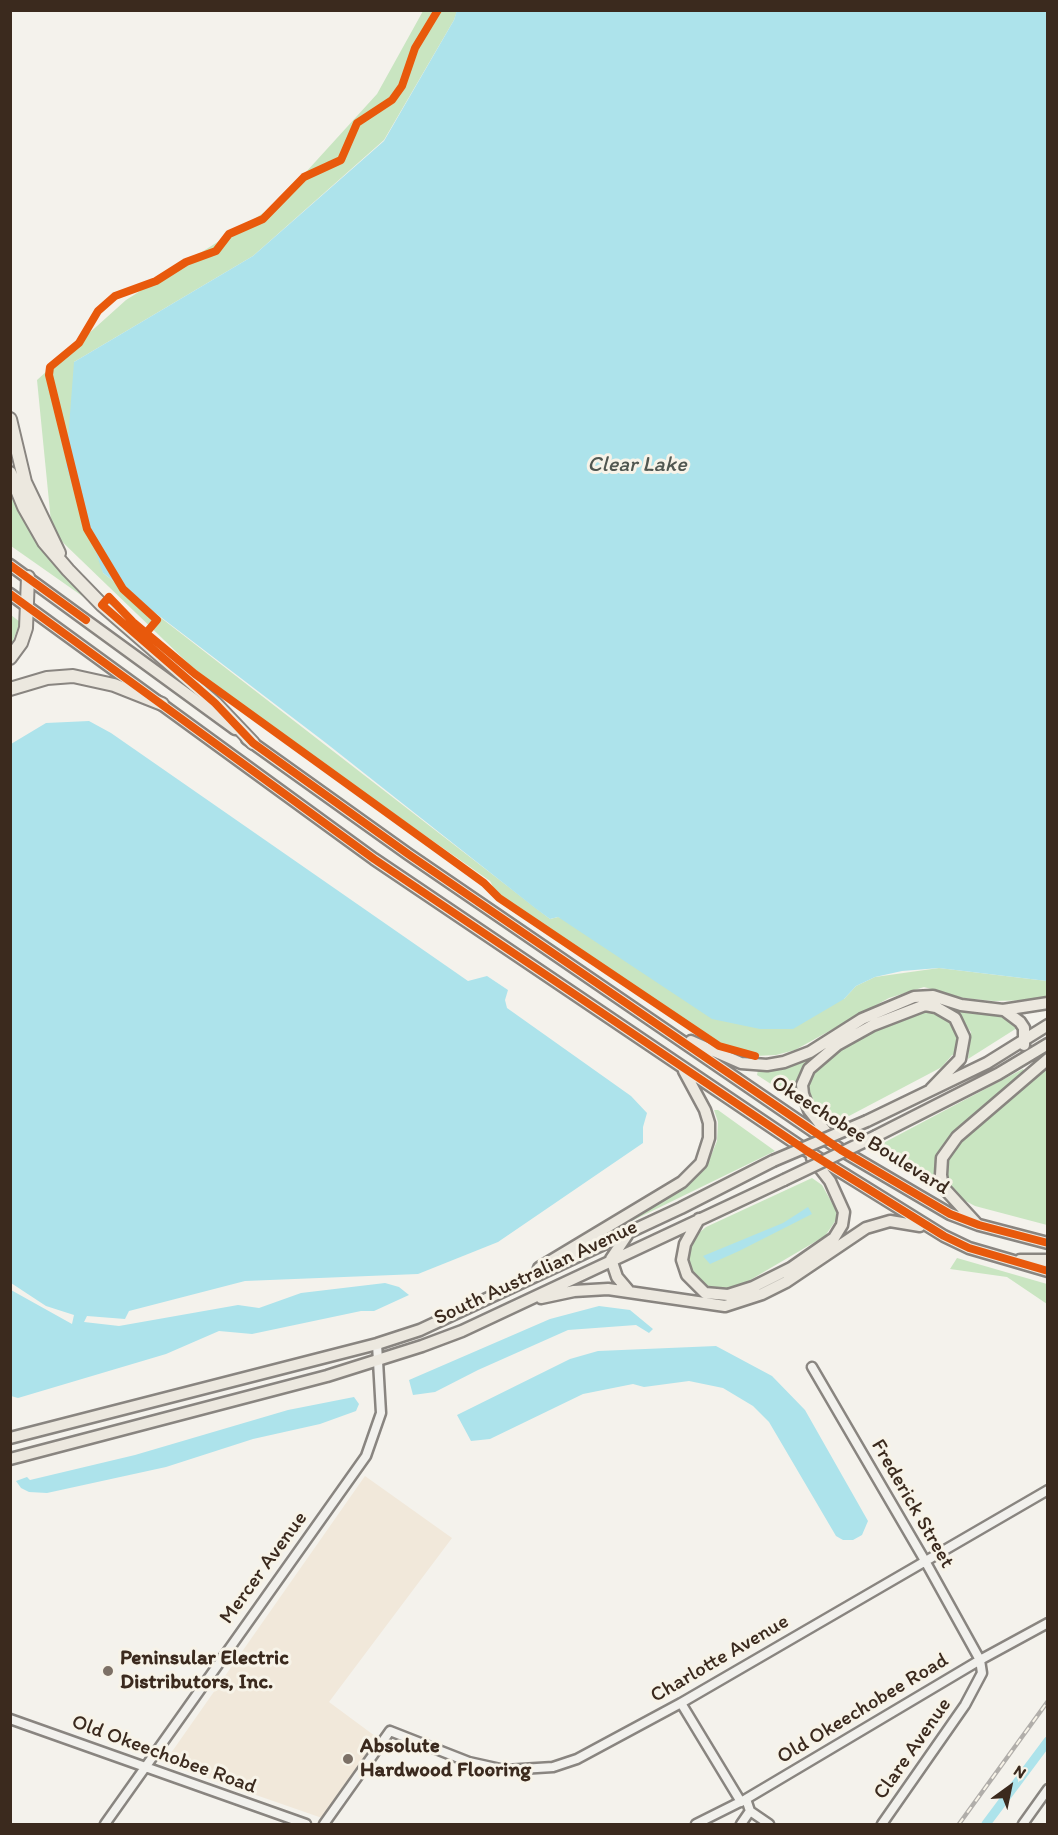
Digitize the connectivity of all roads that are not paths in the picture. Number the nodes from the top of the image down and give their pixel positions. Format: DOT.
graph roads {
  1 [pos="10,419"];
  2 [pos="10,473"];
  3 [pos="10,565"];
  4 [pos="68,570"];
  5 [pos="28,577"];
  6 [pos="10,594"];
  7 [pos="29,608"];
  8 [pos="10,658"];
  9 [pos="10,689"];
  10 [pos="162,704"];
  11 [pos="253,743"];
  12 [pos="1047,1004"];
  13 [pos="1003,1010"];
  14 [pos="656,1024"];
  15 [pos="1047,1025"];
  16 [pos="1025,1040"];
  17 [pos="1047,1044"];
  18 [pos="1047,1059"];
  19 [pos="1018,1062"];
  20 [pos="682,1068"];
  21 [pos="931,1089"];
  22 [pos="841,1150"];
  23 [pos="807,1151"];
  24 [pos="700,1218"];
  25 [pos="979,1226"];
  26 [pos="929,1228"];
  27 [pos="631,1231"];
  28 [pos="1047,1243"];
  29 [pos="611,1259"];
  30 [pos="1011,1260"];
  31 [pos="1047,1260"];
  32 [pos="1047,1271"];
  33 [pos="628,1290"];
  34 [pos="501,1293"];
  35 [pos="518,1304"];
  36 [pos="377,1344"];
  37 [pos="379,1362"];
  38 [pos="812,1367"];
  39 [pos="10,1438"];
  40 [pos="10,1459"];
  41 [pos="1047,1490"];
  42 [pos="924,1559"];
  43 [pos="1047,1623"];
  44 [pos="980,1660"];
  45 [pos="681,1703"];
  46 [pos="10,1719"];
  47 [pos="144,1767"];
  48 [pos="1047,1789"];
  49 [pos="744,1801"];
  50 [pos="750,1811"];
  51 [pos="105,1824"];
  52 [pos="306,1824"];
  53 [pos="324,1824"];
  54 [pos="696,1824"];
  55 [pos="741,1824"];
  56 [pos="769,1824"];
  57 [pos="882,1824"];
  58 [pos="1023,1824"];
  1 -- 4 [label="highway"];
  2 -- 4 [label="highway"];
  3 -- 5 [label="main road, Okeechobee Boulevard"];
  4 -- 11 [label="highway"];
  5 -- 7 [label="highway"];
  5 -- 11 [label="main road, Okeechobee Boulevard"];
  6 -- 7 [label="main road, Okeechobee Boulevard"];
  7 -- 8 [label="highway"];
  7 -- 10 [label="main road, Okeechobee Boulevard"];
  9 -- 10 [label="highway"];
  10 -- 20 [label="main road, Okeechobee Boulevard"];
  11 -- 14 [label="main road, Okeechobee Boulevard"];
  12 -- 13 [label="main road"];
  13 -- 14 [label="main road"];
  13 -- 16 [label="main road"];
  14 -- 22 [label="main road, Okeechobee Boulevard"];
  15 -- 16 [label="main road, South Australian Avenue"];
  16 -- 19 [label="main road"];
  16 -- 21 [label="main road, South Australian Avenue"];
  17 -- 19 [label="main road, South Australian Avenue"];
  18 -- 25 [label="main road"];
  19 -- 24 [label="main road, South Australian Avenue, bridge"];
  20 -- 23 [label="main road, Okeechobee Boulevard"];
  20 -- 34 [label="main road"];
  21 -- 22 [label="main road"];
  21 -- 27 [label="main road, South Australian Avenue, bridge"];
  22 -- 25 [label="main road, Okeechobee Boulevard"];
  23 -- 24 [label="main road"];
  23 -- 26 [label="main road, Okeechobee Boulevard"];
  24 -- 29 [label="main road, South Australian Avenue"];
  25 -- 28 [label="main road, Okeechobee Boulevard"];
  26 -- 30 [label="main road, Okeechobee Boulevard"];
  26 -- 33 [label="main road"];
  27 -- 29 [label="main road"];
  27 -- 34 [label="main road, South Australian Avenue"];
  29 -- 33 [label="main road"];
  29 -- 35 [label="main road, South Australian Avenue"];
  30 -- 31 [label="main road"];
  30 -- 32 [label="main road, Okeechobee Boulevard"];
  33 -- 35 [label="main road"];
  34 -- 36 [label="main road, South Australian Avenue"];
  35 -- 37 [label="main road, South Australian Avenue"];
  36 -- 37 [label="street, Mercer Avenue"];
  36 -- 39 [label="main road, South Australian Avenue"];
  37 -- 40 [label="main road, South Australian Avenue"];
  37 -- 47 [label="street, Mercer Avenue"];
  38 -- 42 [label="street, Frederick Street"];
  41 -- 42 [label="street, Charlotte Avenue"];
  42 -- 44 [label="street, Frederick Street"];
  42 -- 45 [label="street, Charlotte Avenue"];
  43 -- 44 [label="street, Old Okeechobee Road"];
  44 -- 49 [label="street, Old Okeechobee Road"];
  44 -- 57 [label="street, Clare Avenue"];
  45 -- 49 [label="street"];
  45 -- 53 [label="street, Charlotte Avenue"];
  46 -- 47 [label="street, Old Okeechobee Road"];
  47 -- 51 [label="street, Mercer Avenue"];
  47 -- 52 [label="street, Old Okeechobee Road"];
  48 -- 58 [label="street"];
  49 -- 50 [label="street"];
  49 -- 54 [label="street, Old Okeechobee Road"];
  50 -- 55 [label="street"];
  50 -- 56 [label="street"];
}
